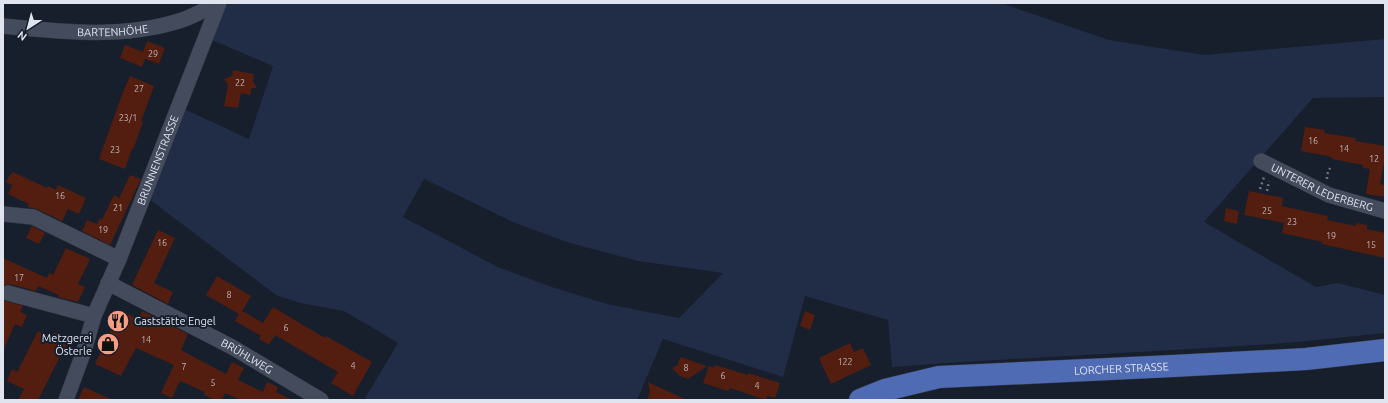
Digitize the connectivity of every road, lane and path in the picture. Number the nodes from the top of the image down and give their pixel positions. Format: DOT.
graph roads {
  1 [pos="218,3"];
  2 [pos="3,26"];
  3 [pos="1261,161"];
  4 [pos="1330,168"];
  5 [pos="1327,183"];
  6 [pos="1385,211"];
  7 [pos="3,214"];
  8 [pos="119,259"];
  9 [pos="108,283"];
  10 [pos="8,293"];
  11 [pos="94,316"];
  12 [pos="1385,350"];
  13 [pos="886,395"];
  14 [pos="66,400"];
  15 [pos="321,400"];
  16 [pos="860,400"];
  1 -- 2 [label="street, BARTENHÖHE"];
  1 -- 8 [label="street, BRUNNENSTRASSE"];
  3 -- 6 [label="street, UNTERER LEDERBERG"];
  4 -- 5 [label="path"];
  7 -- 8 [label="street"];
  8 -- 9 [label="street, BRUNNENSTRASSE"];
  9 -- 11 [label="street, BRUNNENSTRASSE"];
  9 -- 15 [label="street, BRÜHLWEG"];
  10 -- 11 [label="street"];
  11 -- 14 [label="street, BRUNNENSTRASSE"];
  12 -- 13 [label="main road, LORCHER STRASSE"];
  13 -- 16 [label="main road, LORCHER STRASSE"];
}
